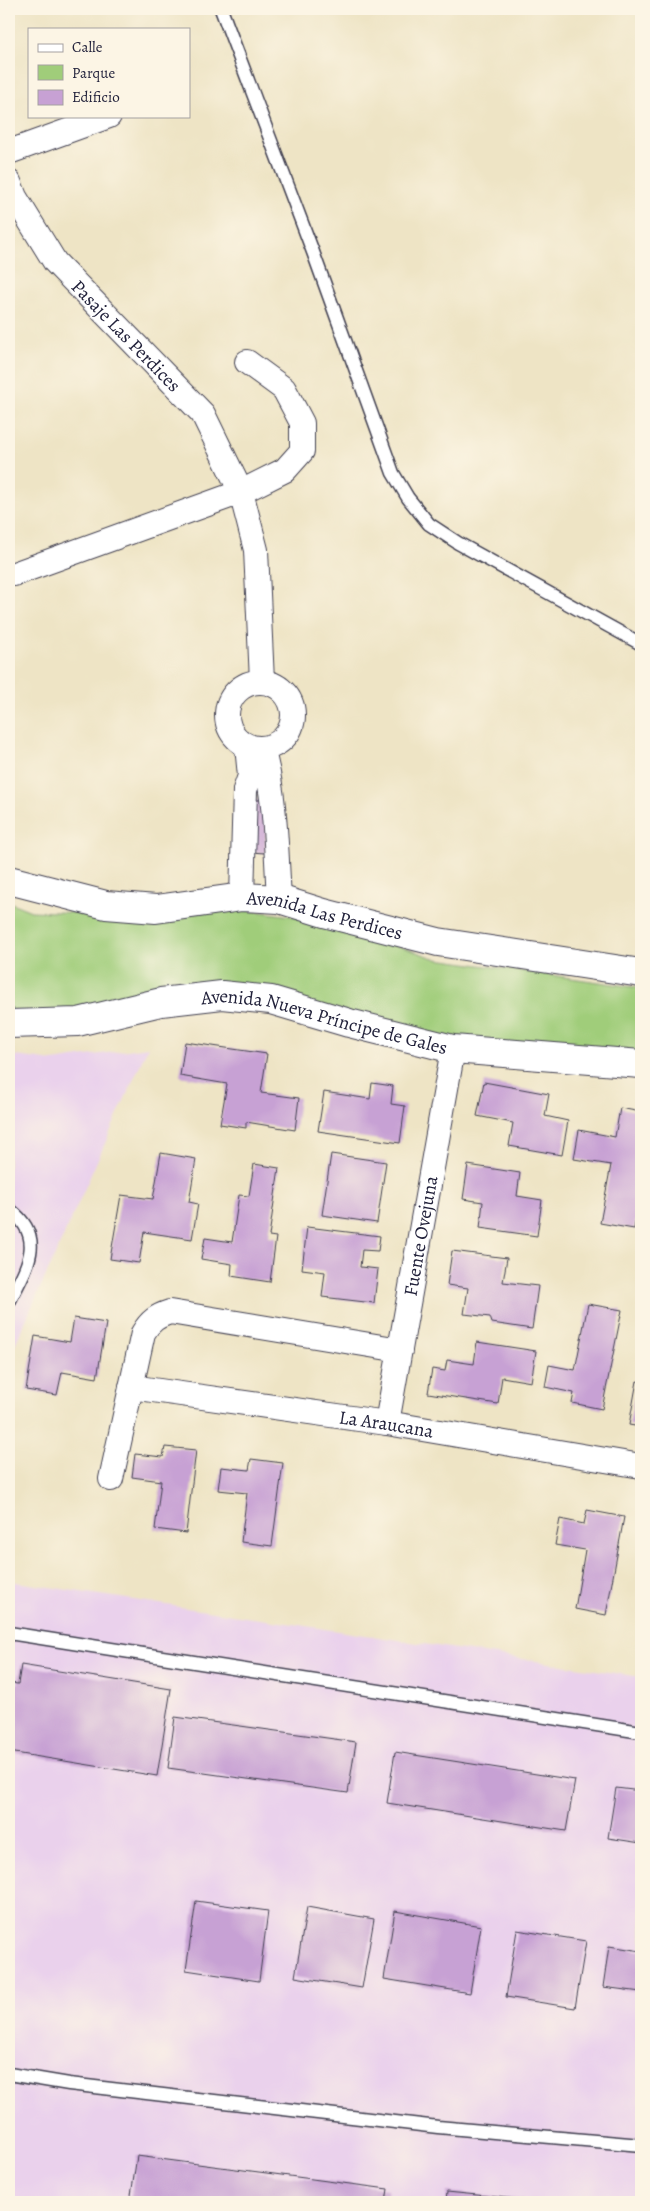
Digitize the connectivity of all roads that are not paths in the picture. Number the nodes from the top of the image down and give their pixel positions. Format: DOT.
graph roads {
  1 [pos="221,9"];
  2 [pos="103,118"];
  3 [pos="9,152"];
  4 [pos="9,182"];
  5 [pos="247,362"];
  6 [pos="241,492"];
  7 [pos="14,574"];
  8 [pos="641,644"];
  9 [pos="262,681"];
  10 [pos="255,747"];
  11 [pos="9,880"];
  12 [pos="242,897"];
  13 [pos="279,899"];
  14 [pos="641,973"];
  15 [pos="9,1024"];
  16 [pos="453,1049"];
  17 [pos="641,1064"];
  18 [pos="9,1208"];
  19 [pos="9,1302"];
  20 [pos="400,1350"];
  21 [pos="131,1387"];
  22 [pos="387,1423"];
  23 [pos="641,1466"];
  24 [pos="111,1479"];
  25 [pos="9,1633"];
  26 [pos="641,1732"];
  27 [pos="9,2074"];
  28 [pos="641,2145"];
  1 -- 8 [label="lane"];
  2 -- 3 [label="street"];
  4 -- 6 [label="street, Pasaje Las Perdices"];
  5 -- 6 [label="street"];
  6 -- 7 [label="street"];
  6 -- 9 [label="street, Pasaje Las Perdices"];
  9 -- 10 [label="street"];
  9 -- 10 [label="street"];
  10 -- 12 [label="street"];
  10 -- 13 [label="street"];
  11 -- 12 [label="main road, Avenida Las Perdices"];
  12 -- 13 [label="main road, Avenida Las Perdices"];
  13 -- 14 [label="main road, Avenida Las Perdices"];
  15 -- 16 [label="main road, Avenida Nueva Príncipe de Gales"];
  16 -- 17 [label="main road, Avenida Nueva Príncipe de Gales"];
  16 -- 20 [label="street, Fuente Ovejuna"];
  18 -- 19 [label="lane"];
  20 -- 21 [label="street"];
  20 -- 22 [label="street, Fuente Ovejuna"];
  21 -- 22 [label="street, La Araucana"];
  21 -- 24 [label="street"];
  22 -- 23 [label="street, La Araucana"];
  25 -- 26 [label="lane"];
  27 -- 28 [label="lane"];
}
